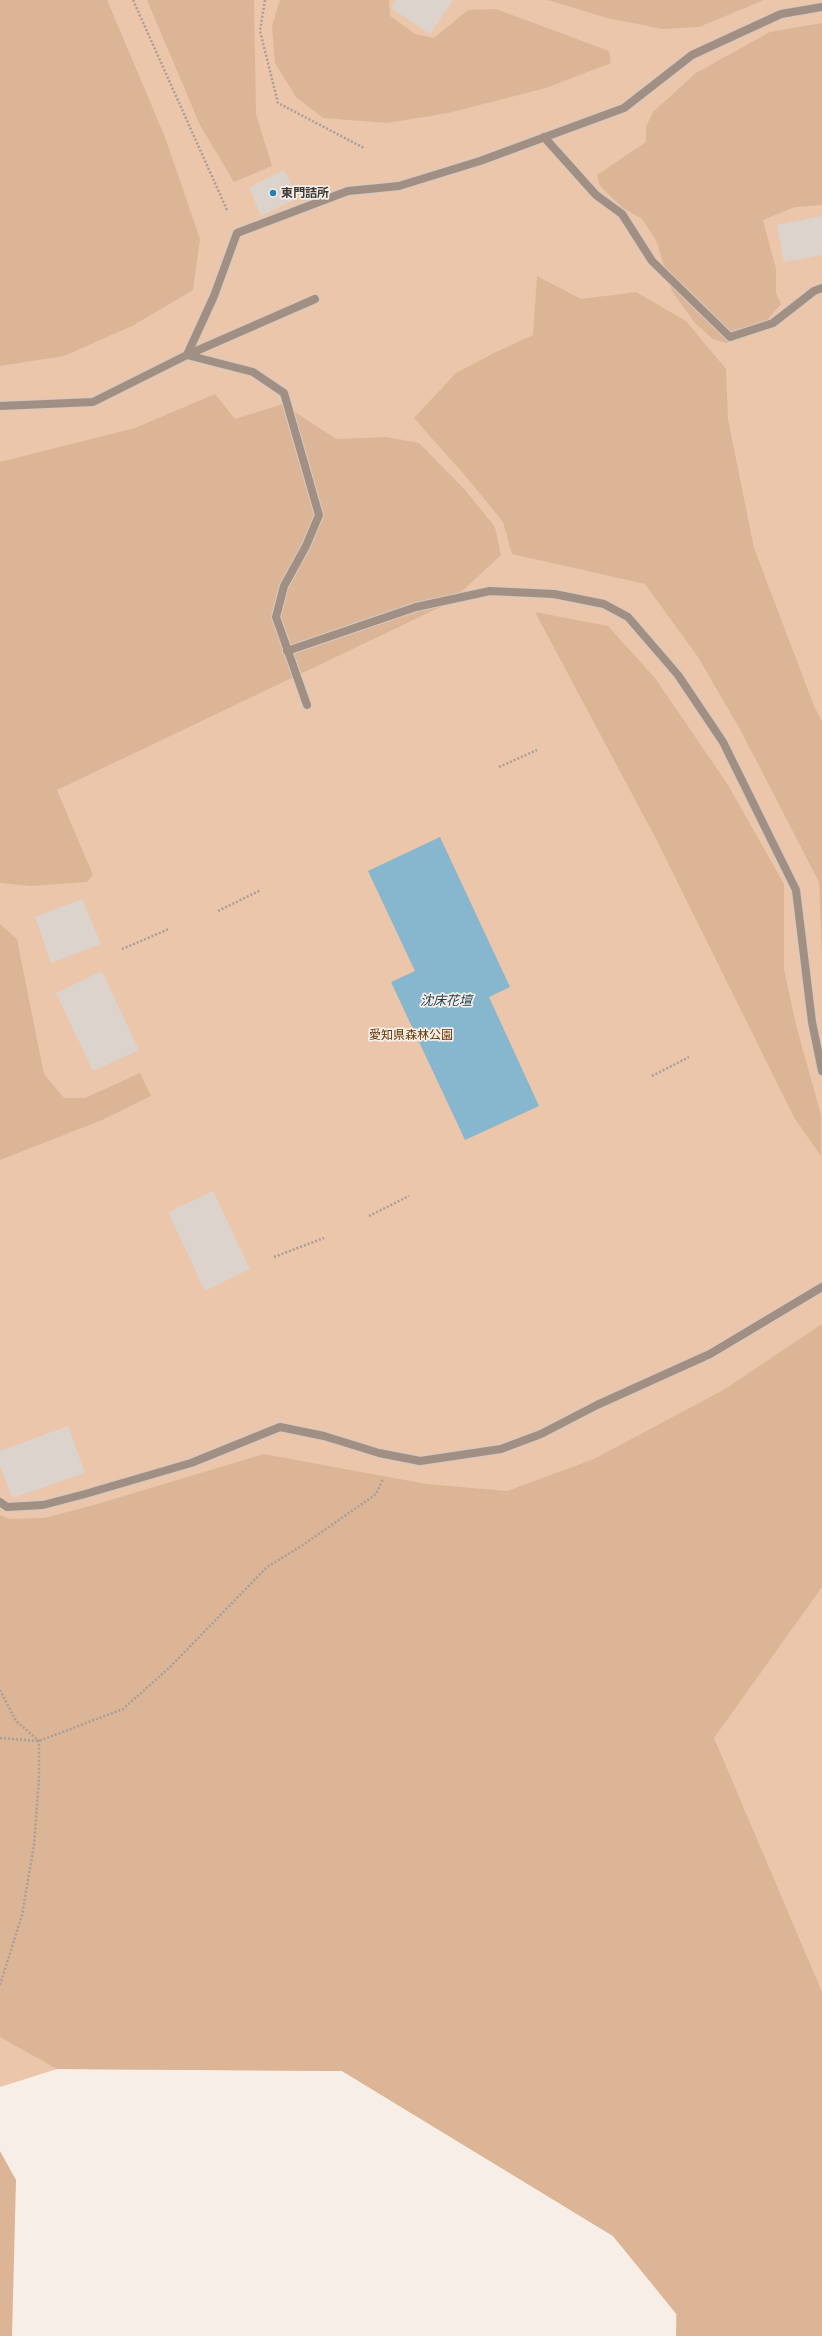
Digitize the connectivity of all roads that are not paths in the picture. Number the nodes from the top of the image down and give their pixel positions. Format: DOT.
graph roads {
  1 [pos="822,7"];
  2 [pos="544,137"];
  3 [pos="822,288"];
  4 [pos="315,299"];
  5 [pos="187,355"];
  6 [pos="0,406"];
  7 [pos="287,651"];
  8 [pos="307,705"];
  9 [pos="822,1071"];
  10 [pos="822,1287"];
  11 [pos="0,1502"];
  1 -- 2 [label="lane"];
  2 -- 3 [label="lane"];
  2 -- 5 [label="lane"];
  4 -- 5 [label="lane"];
  5 -- 6 [label="lane"];
  5 -- 7 [label="lane"];
  7 -- 8 [label="lane"];
  7 -- 9 [label="lane"];
  10 -- 11 [label="lane"];
}
